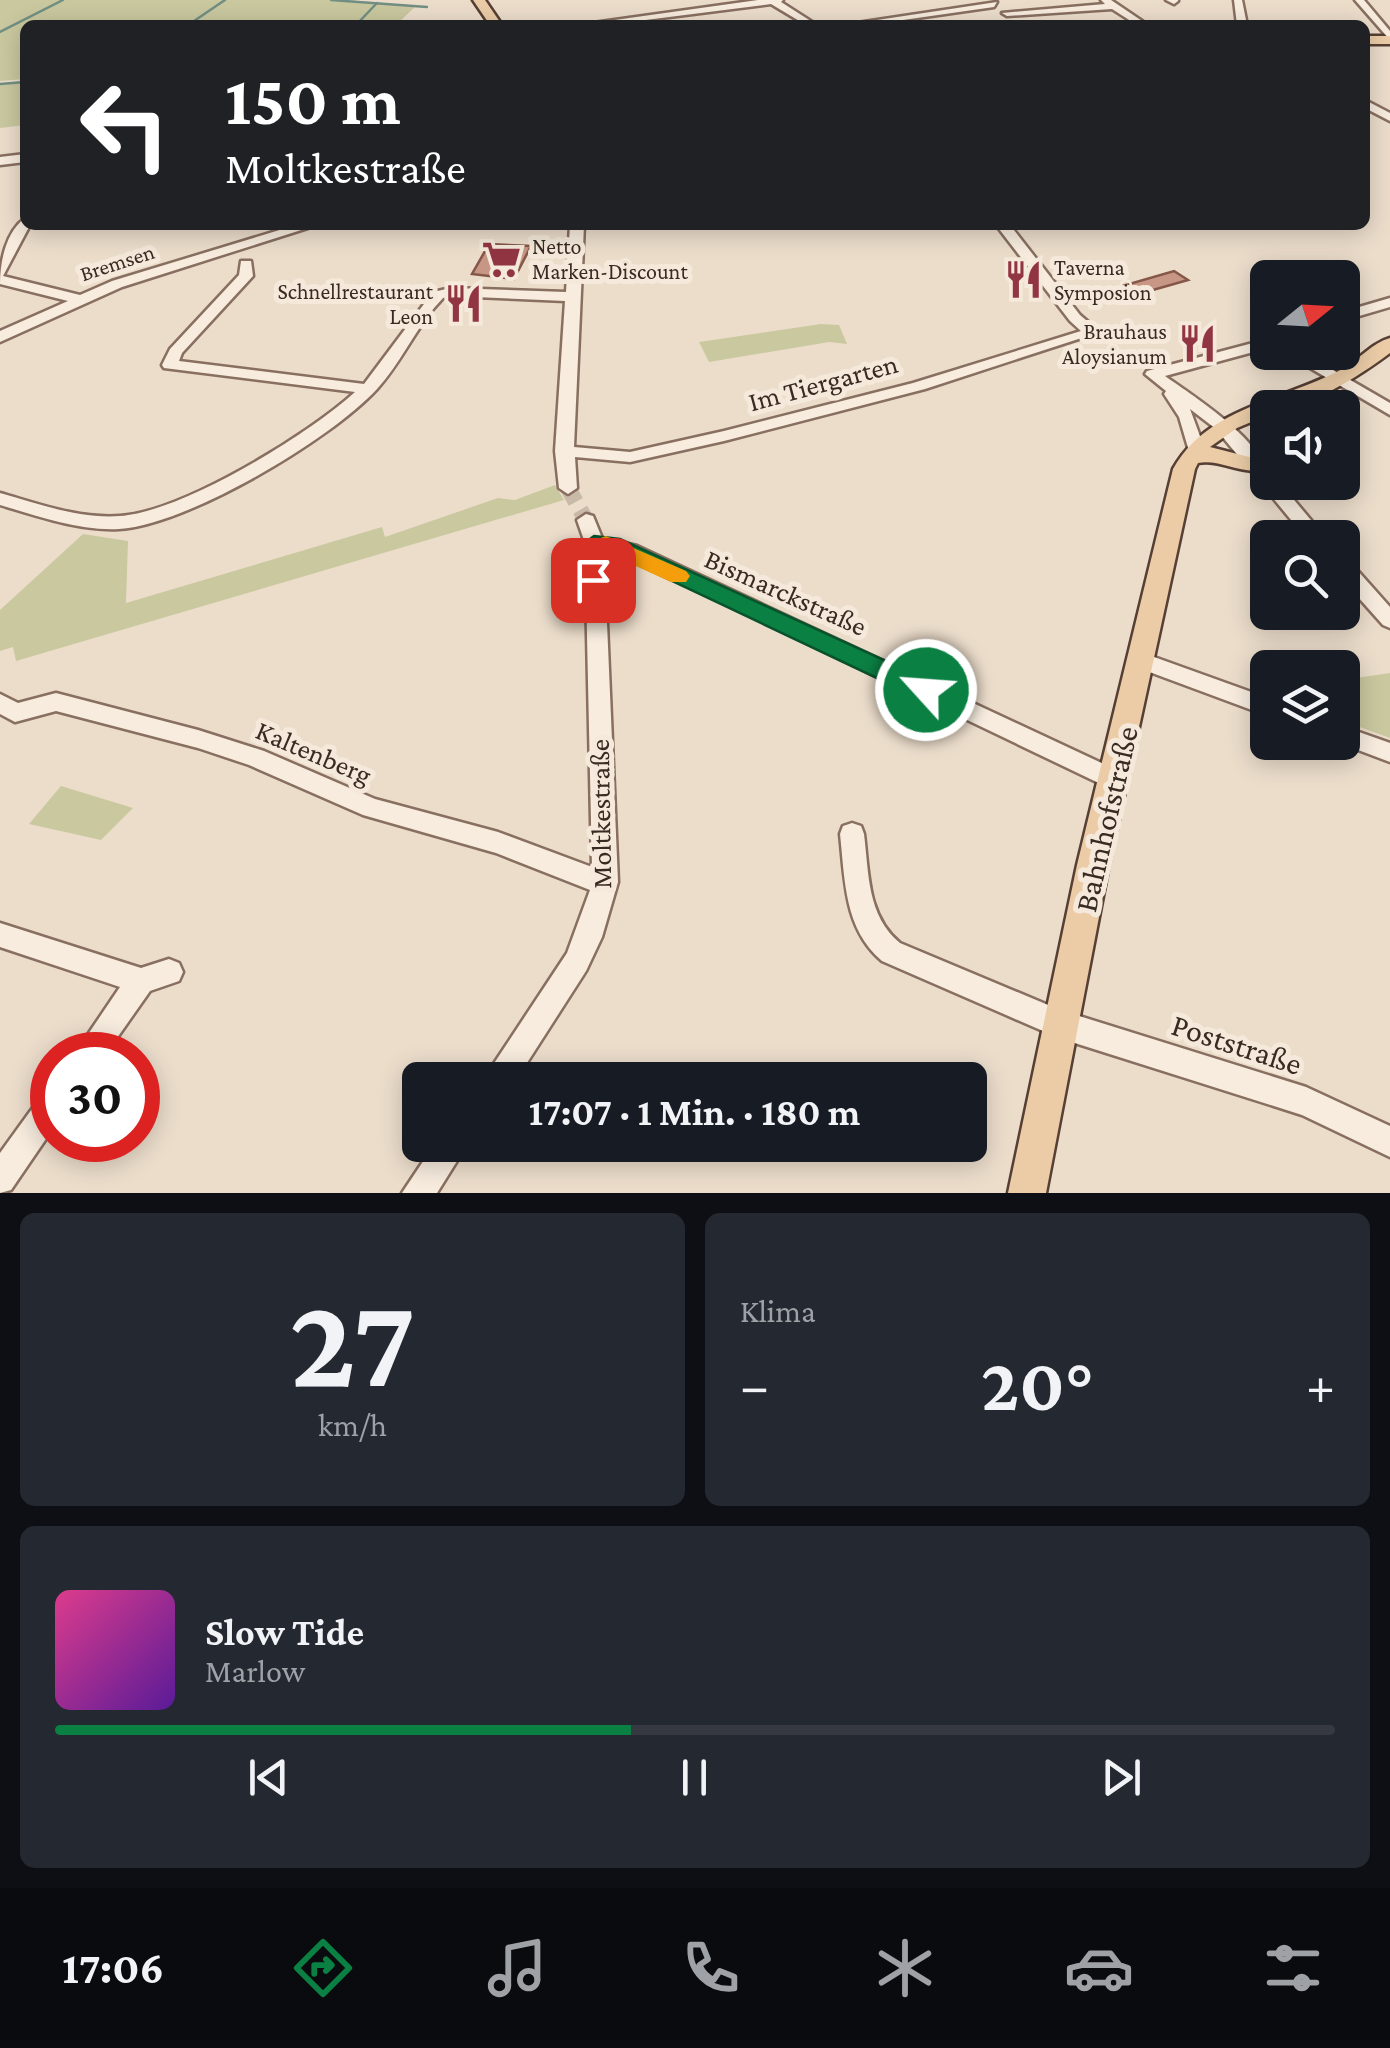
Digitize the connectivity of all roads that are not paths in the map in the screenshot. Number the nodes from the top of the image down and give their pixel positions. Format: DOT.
graph roads {
  1 [pos="776,0"];
  2 [pos="1035,0"];
  3 [pos="1359,0"];
  4 [pos="990,2"];
  5 [pos="1109,3"];
  6 [pos="1371,9"];
  7 [pos="1390,9"];
  8 [pos="690,10"];
  9 [pos="1049,10"];
  10 [pos="1007,13"];
  11 [pos="619,20"];
  12 [pos="701,20"];
  13 [pos="805,20"];
  14 [pos="879,20"];
  15 [pos="1016,20"];
  16 [pos="1135,20"];
  17 [pos="1390,39"];
  18 [pos="21,230"];
  19 [pos="294,230"];
  20 [pos="576,230"];
  21 [pos="1007,230"];
  22 [pos="246,264"];
  23 [pos="0,272"];
  24 [pos="0,280"];
  25 [pos="572,297"];
  26 [pos="78,299"];
  27 [pos="1390,302"];
  28 [pos="1360,312"];
  29 [pos="0,337"];
  30 [pos="1390,344"];
  31 [pos="1250,348"];
  32 [pos="1321,370"];
  33 [pos="1153,374"];
  34 [pos="1336,379"];
  35 [pos="368,390"];
  36 [pos="1310,390"];
  37 [pos="1390,410"];
  38 [pos="1250,415"];
  39 [pos="1222,425"];
  40 [pos="564,451"];
  41 [pos="1192,452"];
  42 [pos="1250,460"];
  43 [pos="1250,471"];
  44 [pos="568,488"];
  45 [pos="0,499"];
  46 [pos="1284,500"];
  47 [pos="1301,520"];
  48 [pos="590,532"];
  49 [pos="1360,586"];
  50 [pos="1390,620"];
  51 [pos="1143,662"];
  52 [pos="1250,701"];
  53 [pos="0,703"];
  54 [pos="1360,742"];
  55 [pos="1390,753"];
  56 [pos="1115,780"];
  57 [pos="852,834"];
  58 [pos="604,879"];
  59 [pos="0,935"];
  60 [pos="1059,1024"];
  61 [pos="108,1032"];
  62 [pos="511,1062"];
  63 [pos="30,1136"];
  64 [pos="1390,1142"];
  65 [pos="440,1162"];
  66 [pos="0,1179"];
  67 [pos="418,1193"];
  68 [pos="1026,1193"];
  1 -- 8 [label="street"];
  1 -- 13 [label="street"];
  2 -- 9 [label="street"];
  3 -- 6 [label="street"];
  4 -- 10 [label="street"];
  4 -- 14 [label="street"];
  5 -- 9 [label="street"];
  5 -- 16 [label="street"];
  6 -- 7 [label="street"];
  6 -- 17 [label="street"];
  8 -- 11 [label="street"];
  8 -- 12 [label="street"];
  9 -- 10 [label="street"];
  10 -- 15 [label="street"];
  18 -- 23 [label="street"];
  19 -- 26 [label="street, Bremsen"];
  20 -- 25 [label="street"];
  21 -- 40 [label="street, Im Tiergarten"];
  22 -- 35 [label="street"];
  24 -- 26 [label="street"];
  25 -- 35 [label="street"];
  25 -- 40 [label="street"];
  26 -- 29 [label="street, Bremsen"];
  27 -- 28 [label="street"];
  30 -- 34 [label="main road"];
  31 -- 33 [label="street"];
  32 -- 34 [label="street"];
  33 -- 39 [label="street"];
  33 -- 41 [label="street"];
  34 -- 36 [label="main road"];
  34 -- 37 [label="street"];
  35 -- 45 [label="street"];
  38 -- 39 [label="main road"];
  39 -- 41 [label="main road"];
  39 -- 42 [label="street"];
  40 -- 44 [label="street"];
  41 -- 43 [label="main road"];
  41 -- 51 [label="main road, Bahnhofstraße"];
  46 -- 47 [label="street"];
  48 -- 56 [label="street, Bismarckstraße"];
  48 -- 58 [label="street, Moltkestraße"];
  49 -- 50 [label="street"];
  51 -- 52 [label="street"];
  51 -- 56 [label="main road, Bahnhofstraße"];
  53 -- 58 [label="street, Kaltenberg"];
  54 -- 55 [label="street"];
  56 -- 60 [label="main road, Bahnhofstraße"];
  57 -- 60 [label="street, Poststraße"];
  58 -- 62 [label="street, Moltkestraße"];
  59 -- 61 [label="street"];
  60 -- 64 [label="street, Poststraße"];
  60 -- 68 [label="main road, Bahnhofstraße"];
  63 -- 66 [label="street"];
  65 -- 67 [label="street"];
}
